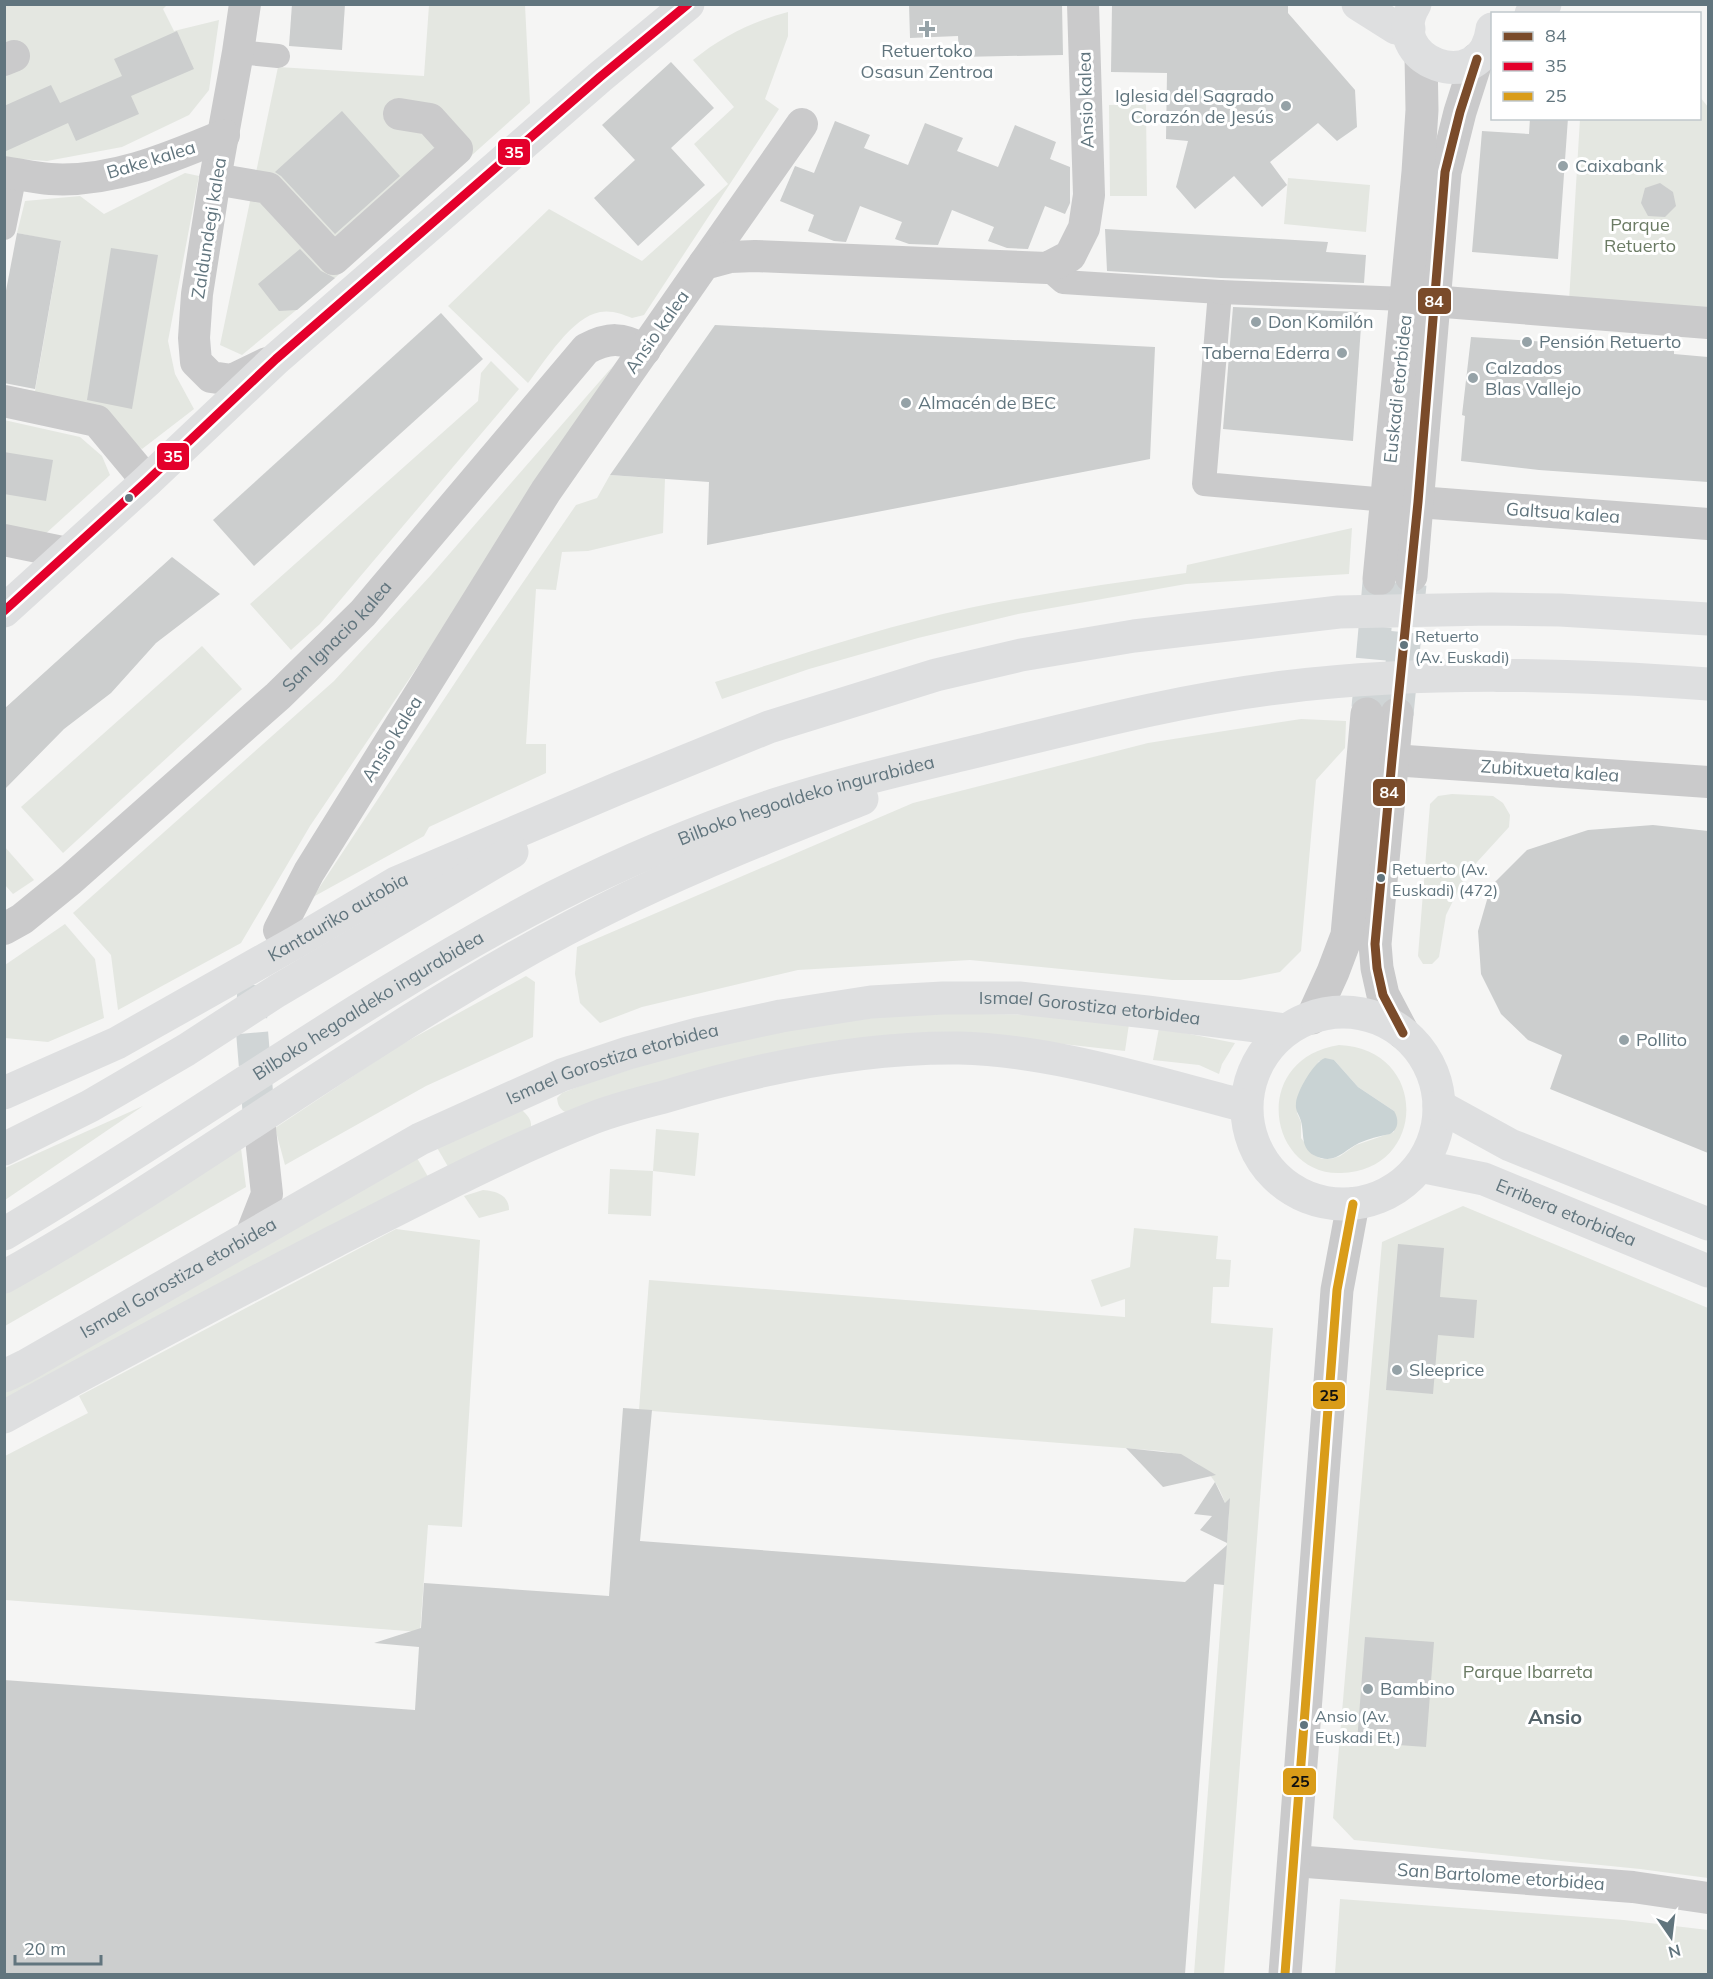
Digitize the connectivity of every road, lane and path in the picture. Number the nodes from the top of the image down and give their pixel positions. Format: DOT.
graph roads {
  1 [pos="245,4"];
  2 [pos="688,4"];
  3 [pos="1083,4"];
  4 [pos="1358,4"];
  5 [pos="1487,4"];
  6 [pos="1415,30"];
  7 [pos="1489,38"];
  8 [pos="238,52"];
  9 [pos="278,56"];
  10 [pos="399,114"];
  11 [pos="802,124"];
  12 [pos="224,135"];
  13 [pos="10,173"];
  14 [pos="215,179"];
  15 [pos="754,192"];
  16 [pos="4,228"];
  17 [pos="775,257"];
  18 [pos="704,264"];
  19 [pos="1047,268"];
  20 [pos="1220,292"];
  21 [pos="1420,300"];
  22 [pos="1708,323"];
  23 [pos="645,350"];
  24 [pos="276,359"];
  25 [pos="4,401"];
  26 [pos="147,481"];
  27 [pos="1403,501"];
  28 [pos="1708,524"];
  29 [pos="4,540"];
  30 [pos="67,553"];
  31 [pos="1411,576"];
  32 [pos="1379,579"];
  33 [pos="6,602"];
  34 [pos="1708,619"];
  35 [pos="1708,684"];
  36 [pos="977,751"];
  37 [pos="1392,760"];
  38 [pos="1708,782"];
  39 [pos="619,788"];
  40 [pos="4,929"];
  41 [pos="279,930"];
  42 [pos="1299,1024"];
  43 [pos="1403,1033"];
  44 [pos="11,1088"];
  45 [pos="1246,1106"];
  46 [pos="1439,1106"];
  47 [pos="260,1129"];
  48 [pos="4,1149"];
  49 [pos="1420,1166"];
  50 [pos="1353,1204"];
  51 [pos="1708,1224"];
  52 [pos="4,1234"];
  53 [pos="251,1235"];
  54 [pos="1708,1271"];
  55 [pos="4,1277"];
  56 [pos="4,1376"];
  57 [pos="4,1417"];
  58 [pos="1294,1861"];
  59 [pos="1708,1898"];
  60 [pos="1285,1974"];
  1 -- 8 [label="street, Zaldundegi kalea"];
  2 -- 24 [label="main road"];
  3 -- 19 [label="street, Ansio kalea"];
  4 -- 6 [label="main road"];
  5 -- 7 [label="main road"];
  6 -- 7 [label="main road"];
  6 -- 21 [label="street, Euskadi etorbidea"];
  7 -- 21 [label="street, Euskadi etorbidea"];
  8 -- 9 [label="street"];
  8 -- 12 [label="street, Zaldundegi kalea"];
  10 -- 14 [label="street"];
  11 -- 15 [label="street, Ansio kalea"];
  12 -- 13 [label="street, Bake kalea"];
  12 -- 14 [label="street, Zaldundegi kalea"];
  13 -- 16 [label="street"];
  14 -- 24 [label="street, Zaldundegi kalea"];
  15 -- 17 [label="street"];
  15 -- 18 [label="street, Ansio kalea"];
  17 -- 18 [label="street"];
  17 -- 19 [label="street"];
  18 -- 23 [label="street, Ansio kalea"];
  19 -- 20 [label="street"];
  20 -- 21 [label="street"];
  20 -- 27 [label="street"];
  21 -- 22 [label="street"];
  21 -- 27 [label="street, Euskadi etorbidea"];
  23 -- 40 [label="street, San Ignacio kalea"];
  23 -- 41 [label="street, Ansio kalea"];
  24 -- 26 [label="main road"];
  25 -- 26 [label="street"];
  26 -- 30 [label="main road"];
  27 -- 28 [label="street, Galtsua kalea"];
  27 -- 31 [label="street, Euskadi etorbidea"];
  27 -- 32 [label="street, Euskadi etorbidea"];
  29 -- 30 [label="street"];
  30 -- 33 [label="main road"];
  34 -- 39 [label="main road"];
  35 -- 36 [label="main road, Bilboko hegoaldeko ingurabidea"];
  36 -- 52 [label="main road, Bilboko hegoaldeko ingurabidea"];
  36 -- 55 [label="main road"];
  37 -- 38 [label="street, Zubitxueta kalea"];
  37 -- 42 [label="street"];
  37 -- 43 [label="street"];
  39 -- 44 [label="main road, Kantauriko autobia"];
  39 -- 48 [label="main road"];
  42 -- 43 [label="main road"];
  42 -- 45 [label="main road"];
  42 -- 53 [label="main road, Ismael Gorostiza etorbidea"];
  43 -- 46 [label="main road"];
  45 -- 50 [label="main road"];
  45 -- 57 [label="main road, Ismael Gorostiza etorbidea"];
  46 -- 49 [label="main road"];
  46 -- 51 [label="main road"];
  47 -- 53 [label="street"];
  49 -- 50 [label="main road"];
  49 -- 54 [label="main road, Erribera etorbidea"];
  50 -- 58 [label="street"];
  53 -- 56 [label="main road, Ismael Gorostiza etorbidea"];
  58 -- 59 [label="street, San Bartolome etorbidea"];
  58 -- 60 [label="street"];
}
